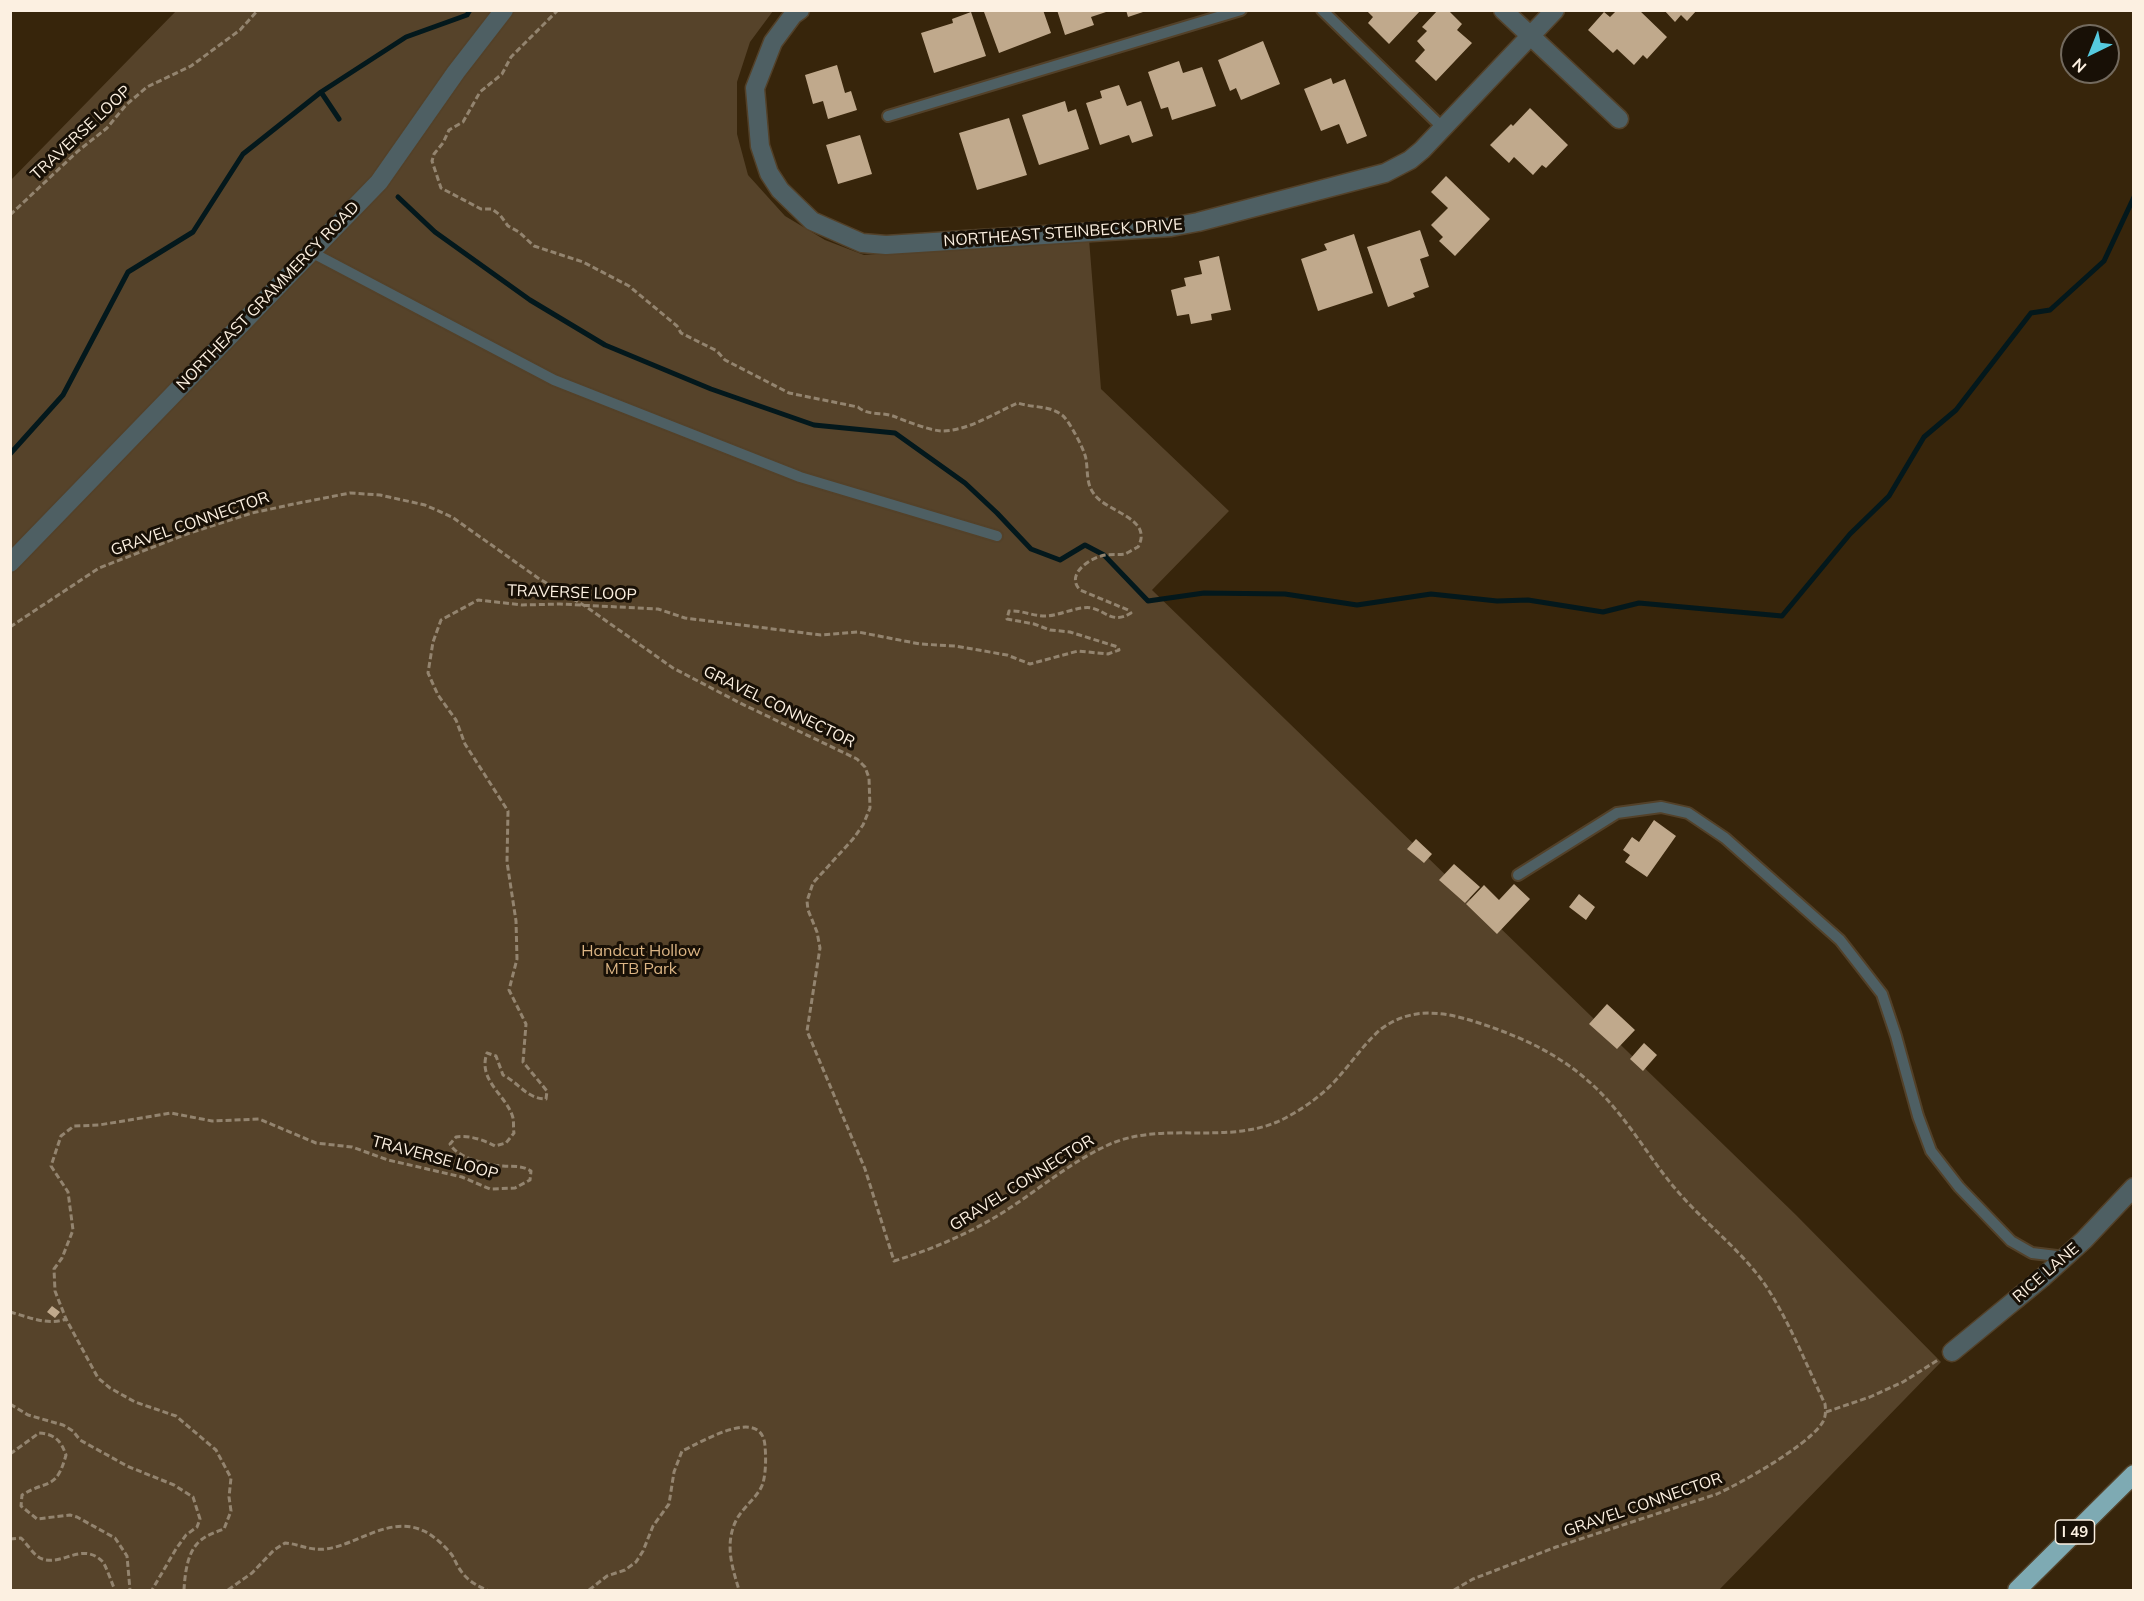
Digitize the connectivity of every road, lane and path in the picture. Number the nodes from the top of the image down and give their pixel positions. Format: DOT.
graph roads {
  1 [pos="258,10"];
  2 [pos="504,10"];
  3 [pos="558,10"];
  4 [pos="800,10"];
  5 [pos="1241,10"];
  6 [pos="1322,10"];
  7 [pos="1503,10"];
  8 [pos="1555,10"];
  9 [pos="1530,36"];
  10 [pos="888,116"];
  11 [pos="1619,119"];
  12 [pos="1443,128"];
  13 [pos="10,215"];
  14 [pos="311,252"];
  15 [pos="997,536"];
  16 [pos="10,563"];
  17 [pos="585,606"];
  18 [pos="10,627"];
  19 [pos="1518,875"];
  20 [pos="2133,1187"];
  21 [pos="2065,1257"];
  22 [pos="10,1312"];
  23 [pos="66,1319"];
  24 [pos="1952,1352"];
  25 [pos="10,1404"];
  26 [pos="1826,1412"];
  27 [pos="10,1454"];
  28 [pos="2133,1474"];
  29 [pos="10,1539"];
  30 [pos="115,1590"];
  31 [pos="130,1590"];
  32 [pos="152,1590"];
  33 [pos="184,1590"];
  34 [pos="228,1590"];
  35 [pos="487,1590"];
  36 [pos="589,1590"];
  37 [pos="739,1590"];
  38 [pos="1454,1590"];
  39 [pos="2017,1590"];
  1 -- 13 [label="path, TRAVERSE LOOP"];
  2 -- 14 [label="street, NORTHEAST GRAMMERCY ROAD"];
  3 -- 17 [label="path, TRAVERSE LOOP"];
  4 -- 12 [label="street, NORTHEAST STEINBECK DRIVE"];
  5 -- 10 [label="lane"];
  6 -- 12 [label="lane"];
  7 -- 9 [label="street"];
  8 -- 9 [label="street, NORTHEAST STEINBECK DRIVE"];
  9 -- 11 [label="street"];
  9 -- 12 [label="street, NORTHEAST STEINBECK DRIVE"];
  14 -- 15 [label="lane"];
  14 -- 16 [label="street, NORTHEAST GRAMMERCY ROAD"];
  17 -- 18 [label="path, GRAVEL CONNECTOR"];
  17 -- 23 [label="path, TRAVERSE LOOP"];
  17 -- 26 [label="path, GRAVEL CONNECTOR"];
  19 -- 21 [label="lane"];
  20 -- 21 [label="street, RICE LANE"];
  21 -- 24 [label="street, RICE LANE"];
  22 -- 23 [label="path"];
  23 -- 33 [label="path, TRAVERSE LOOP"];
  24 -- 26 [label="path"];
  25 -- 32 [label="path"];
  26 -- 38 [label="path, GRAVEL CONNECTOR"];
  27 -- 31 [label="path"];
  28 -- 39 [label="highway, I 49"];
  29 -- 30 [label="path"];
  34 -- 35 [label="path"];
  36 -- 37 [label="path"];
}
